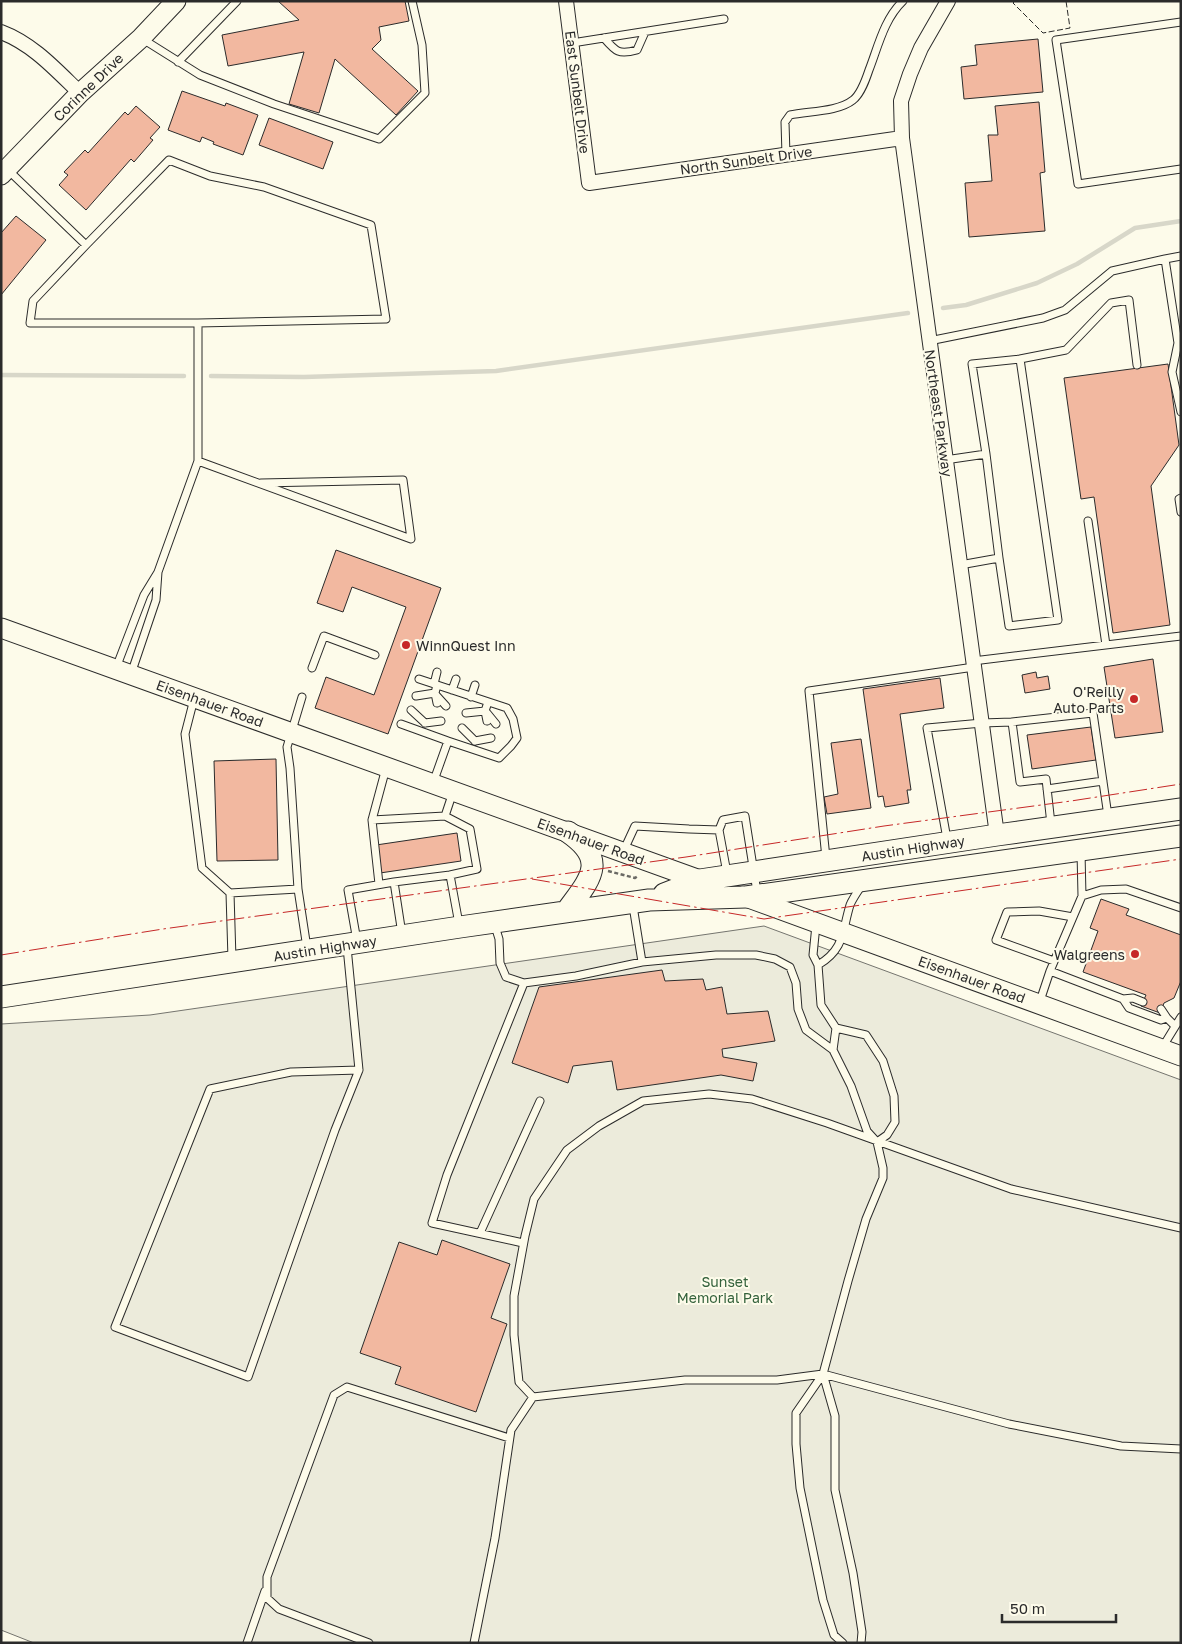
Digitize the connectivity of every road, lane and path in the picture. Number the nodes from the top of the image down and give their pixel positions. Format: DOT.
graph roads {
  1 [pos="176,1"];
  2 [pos="237,1"];
  3 [pos="412,1"];
  4 [pos="566,1"];
  5 [pos="903,1"];
  6 [pos="948,1"];
  7 [pos="724,19"];
  8 [pos="1181,22"];
  9 [pos="1,32"];
  10 [pos="645,32"];
  11 [pos="141,38"];
  12 [pos="604,38"];
  13 [pos="572,43"];
  14 [pos="178,62"];
  15 [pos="80,93"];
  16 [pos="902,138"];
  17 [pos="786,155"];
  18 [pos="1181,169"];
  19 [pos="4,172"];
  20 [pos="589,183"];
  21 [pos="86,245"];
  22 [pos="1181,256"];
  23 [pos="1165,259"];
  24 [pos="198,323"];
  25 [pos="929,341"];
  26 [pos="1020,359"];
  27 [pos="1137,365"];
  28 [pos="1178,383"];
  29 [pos="1181,412"];
  30 [pos="986,454"];
  31 [pos="945,460"];
  32 [pos="198,461"];
  33 [pos="261,483"];
  34 [pos="1181,498"];
  35 [pos="1181,512"];
  36 [pos="1088,521"];
  37 [pos="999,558"];
  38 [pos="960,565"];
  39 [pos="158,572"];
  40 [pos="1,628"];
  41 [pos="1181,636"];
  42 [pos="1106,645"];
  43 [pos="375,655"];
  44 [pos="974,664"];
  45 [pos="312,668"];
  46 [pos="123,672"];
  47 [pos="437,672"];
  48 [pos="419,679"];
  49 [pos="456,679"];
  50 [pos="436,684"];
  51 [pos="475,685"];
  52 [pos="452,690"];
  53 [pos="434,693"];
  54 [pos="416,696"];
  55 [pos="195,697"];
  56 [pos="302,697"];
  57 [pos="471,697"];
  58 [pos="426,699"];
  59 [pos="488,702"];
  60 [pos="437,703"];
  61 [pos="446,706"];
  62 [pos="411,710"];
  63 [pos="485,711"];
  64 [pos="466,713"];
  65 [pos="422,714"];
  66 [pos="477,717"];
  67 [pos="431,718"];
  68 [pos="441,721"];
  69 [pos="487,721"];
  70 [pos="1012,722"];
  71 [pos="425,723"];
  72 [pos="982,723"];
  73 [pos="401,724"];
  74 [pos="496,724"];
  75 [pos="462,728"];
  76 [pos="422,731"];
  77 [pos="472,731"];
  78 [pos="291,732"];
  79 [pos="482,735"];
  80 [pos="491,738"];
  81 [pos="448,741"];
  82 [pos="475,741"];
  83 [pos="472,749"];
  84 [pos="386,767"];
  85 [pos="1102,782"];
  86 [pos="433,783"];
  87 [pos="1047,789"];
  88 [pos="453,791"];
  89 [pos="1181,809"];
  90 [pos="445,816"];
  91 [pos="1108,819"];
  92 [pos="372,820"];
  93 [pos="1052,827"];
  94 [pos="719,830"];
  95 [pos="568,832"];
  96 [pos="997,835"];
  97 [pos="1181,836"];
  98 [pos="948,842"];
  99 [pos="1081,850"];
  100 [pos="622,852"];
  101 [pos="826,861"];
  102 [pos="605,870"];
  103 [pos="754,872"];
  104 [pos="450,875"];
  105 [pos="728,876"];
  106 [pos="635,878"];
  107 [pos="700,880"];
  108 [pos="866,880"];
  109 [pos="394,882"];
  110 [pos="379,884"];
  111 [pos="298,889"];
  112 [pos="230,893"];
  113 [pos="752,896"];
  114 [pos="1082,896"];
  115 [pos="641,901"];
  116 [pos="1181,908"];
  117 [pos="566,912"];
  118 [pos="1073,917"];
  119 [pos="494,922"];
  120 [pos="817,923"];
  121 [pos="460,927"];
  122 [pos="844,933"];
  123 [pos="402,936"];
  124 [pos="352,944"];
  125 [pos="307,950"];
  126 [pos="1054,961"];
  127 [pos="232,962"];
  128 [pos="642,962"];
  129 [pos="818,965"];
  130 [pos="1050,970"];
  131 [pos="524,983"];
  132 [pos="1,997"];
  133 [pos="1123,998"];
  134 [pos="1143,1002"];
  135 [pos="1039,1004"];
  136 [pos="1161,1009"];
  137 [pos="1181,1017"];
  138 [pos="1167,1018"];
  139 [pos="1175,1026"];
  140 [pos="836,1028"];
  141 [pos="1162,1049"];
  142 [pos="833,1050"];
  143 [pos="1181,1056"];
  144 [pos="359,1070"];
  145 [pos="540,1101"];
  146 [pos="877,1142"];
  147 [pos="1181,1228"];
  148 [pos="480,1233"];
  149 [pos="524,1243"];
  150 [pos="823,1374"];
  151 [pos="533,1397"];
  152 [pos="509,1438"];
  153 [pos="1181,1450"];
  154 [pos="267,1586"];
  155 [pos="247,1643"];
  156 [pos="369,1643"];
  157 [pos="474,1643"];
  158 [pos="843,1643"];
  159 [pos="861,1643"];
  1 -- 11 [label="main road, Corinne Drive"];
  2 -- 14 [label="lane"];
  3 -- 14 [label="lane"];
  4 -- 13 [label="street, East Sunbelt Drive"];
  5 -- 17 [label="lane"];
  6 -- 16 [label="street, Northeast Parkway"];
  7 -- 10 [label="lane"];
  8 -- 18 [label="lane"];
  9 -- 15 [label="street"];
  10 -- 12 [label="lane"];
  10 -- 12 [label="lane"];
  11 -- 14 [label="lane"];
  11 -- 15 [label="main road, Corinne Drive"];
  12 -- 13 [label="lane"];
  13 -- 20 [label="street, East Sunbelt Drive"];
  15 -- 19 [label="main road, Corinne Drive"];
  16 -- 17 [label="street, North Sunbelt Drive"];
  16 -- 25 [label="street, Northeast Parkway"];
  17 -- 20 [label="street, North Sunbelt Drive"];
  19 -- 21 [label="lane"];
  21 -- 24 [label="lane"];
  21 -- 24 [label="lane"];
  22 -- 23 [label="lane"];
  23 -- 25 [label="lane"];
  23 -- 28 [label="lane"];
  24 -- 32 [label="lane"];
  25 -- 31 [label="street, Northeast Parkway"];
  26 -- 27 [label="lane"];
  26 -- 30 [label="lane"];
  26 -- 37 [label="lane"];
  28 -- 29 [label="lane"];
  30 -- 31 [label="lane"];
  30 -- 37 [label="lane"];
  31 -- 38 [label="street, Northeast Parkway"];
  32 -- 33 [label="lane"];
  32 -- 39 [label="lane"];
  33 -- 33 [label="lane"];
  34 -- 35 [label="lane"];
  36 -- 42 [label="lane"];
  37 -- 38 [label="lane"];
  38 -- 44 [label="street, Northeast Parkway"];
  39 -- 46 [label="lane"];
  39 -- 46 [label="lane"];
  40 -- 46 [label="main road, Eisenhauer Road"];
  41 -- 42 [label="lane"];
  42 -- 44 [label="lane"];
  43 -- 45 [label="lane"];
  44 -- 72 [label="street, Northeast Parkway"];
  44 -- 101 [label="lane"];
  46 -- 55 [label="main road, Eisenhauer Road"];
  47 -- 50 [label="lane"];
  48 -- 50 [label="lane"];
  49 -- 52 [label="lane"];
  50 -- 52 [label="lane"];
  50 -- 53 [label="lane"];
  51 -- 57 [label="lane"];
  52 -- 57 [label="lane"];
  53 -- 54 [label="lane"];
  53 -- 58 [label="lane"];
  53 -- 60 [label="lane"];
  53 -- 61 [label="lane"];
  55 -- 78 [label="main road, Eisenhauer Road"];
  55 -- 112 [label="lane"];
  56 -- 78 [label="lane"];
  57 -- 59 [label="lane"];
  59 -- 63 [label="lane"];
  59 -- 83 [label="lane"];
  62 -- 71 [label="lane"];
  63 -- 64 [label="lane"];
  63 -- 66 [label="lane"];
  63 -- 69 [label="lane"];
  63 -- 74 [label="lane"];
  65 -- 71 [label="lane"];
  67 -- 71 [label="lane"];
  68 -- 71 [label="lane"];
  70 -- 72 [label="lane"];
  70 -- 85 [label="lane"];
  70 -- 87 [label="lane"];
  71 -- 76 [label="lane"];
  72 -- 96 [label="street, Northeast Parkway"];
  72 -- 98 [label="lane"];
  73 -- 76 [label="lane"];
  75 -- 82 [label="lane"];
  76 -- 81 [label="lane"];
  77 -- 82 [label="lane"];
  78 -- 84 [label="main road, Eisenhauer Road"];
  78 -- 111 [label="lane"];
  79 -- 82 [label="lane"];
  80 -- 82 [label="lane"];
  81 -- 83 [label="lane"];
  81 -- 86 [label="lane"];
  82 -- 83 [label="lane"];
  84 -- 86 [label="main road, Eisenhauer Road"];
  84 -- 92 [label="lane"];
  85 -- 87 [label="lane"];
  85 -- 91 [label="lane"];
  86 -- 88 [label="main road, Eisenhauer Road"];
  87 -- 93 [label="lane"];
  88 -- 90 [label="lane"];
  88 -- 95 [label="main road, Eisenhauer Road"];
  89 -- 91 [label="main road, Austin Highway"];
  90 -- 92 [label="lane"];
  90 -- 104 [label="lane"];
  91 -- 93 [label="main road, Austin Highway"];
  92 -- 110 [label="lane"];
  93 -- 96 [label="main road, Austin Highway"];
  94 -- 100 [label="lane"];
  94 -- 103 [label="lane"];
  94 -- 105 [label="lane"];
  95 -- 100 [label="main road, Eisenhauer Road"];
  95 -- 117 [label="main road"];
  96 -- 98 [label="main road, Austin Highway"];
  97 -- 99 [label="main road, Austin Highway"];
  98 -- 101 [label="main road, Austin Highway"];
  99 -- 108 [label="main road, Austin Highway"];
  99 -- 114 [label="lane"];
  100 -- 107 [label="main road, Eisenhauer Road"];
  101 -- 103 [label="main road, Austin Highway"];
  102 -- 106 [label="path"];
  103 -- 105 [label="main road, Austin Highway"];
  103 -- 113 [label="lane"];
  104 -- 109 [label="lane"];
  104 -- 121 [label="lane"];
  105 -- 107 [label="main road, Austin Highway"];
  107 -- 113 [label="main road, Eisenhauer Road"];
  107 -- 115 [label="main road, Austin Highway"];
  108 -- 113 [label="main road, Austin Highway"];
  108 -- 122 [label="lane"];
  109 -- 110 [label="lane"];
  109 -- 123 [label="lane"];
  110 -- 124 [label="lane"];
  111 -- 112 [label="lane"];
  111 -- 125 [label="lane"];
  112 -- 127 [label="lane"];
  113 -- 115 [label="main road, Austin Highway"];
  113 -- 120 [label="main road, Eisenhauer Road"];
  114 -- 116 [label="lane"];
  114 -- 118 [label="lane"];
  115 -- 117 [label="main road, Austin Highway"];
  115 -- 128 [label="lane"];
  117 -- 119 [label="main road, Austin Highway"];
  118 -- 126 [label="lane"];
  118 -- 126 [label="lane"];
  119 -- 121 [label="main road, Austin Highway"];
  119 -- 131 [label="lane"];
  120 -- 122 [label="main road, Eisenhauer Road"];
  120 -- 129 [label="lane"];
  121 -- 123 [label="main road, Austin Highway"];
  122 -- 129 [label="lane"];
  122 -- 135 [label="main road, Eisenhauer Road"];
  123 -- 124 [label="main road, Austin Highway"];
  124 -- 125 [label="main road, Austin Highway"];
  124 -- 144 [label="lane"];
  125 -- 127 [label="main road, Austin Highway"];
  126 -- 130 [label="lane"];
  127 -- 132 [label="main road, Austin Highway"];
  128 -- 131 [label="lane"];
  128 -- 142 [label="lane"];
  129 -- 140 [label="lane"];
  130 -- 133 [label="lane"];
  130 -- 135 [label="lane"];
  131 -- 148 [label="lane"];
  133 -- 134 [label="lane"];
  133 -- 138 [label="lane"];
  135 -- 141 [label="main road, Eisenhauer Road"];
  136 -- 138 [label="lane"];
  137 -- 139 [label="lane"];
  138 -- 139 [label="lane"];
  139 -- 141 [label="lane"];
  140 -- 142 [label="lane"];
  140 -- 146 [label="lane"];
  141 -- 143 [label="main road, Eisenhauer Road"];
  142 -- 146 [label="lane"];
  144 -- 144 [label="lane"];
  145 -- 148 [label="lane"];
  146 -- 147 [label="lane"];
  146 -- 149 [label="lane"];
  146 -- 150 [label="lane"];
  148 -- 149 [label="lane"];
  149 -- 151 [label="lane"];
  150 -- 151 [label="lane"];
  150 -- 153 [label="lane"];
  150 -- 158 [label="lane"];
  150 -- 159 [label="lane"];
  151 -- 152 [label="lane"];
  152 -- 154 [label="lane"];
  152 -- 157 [label="lane"];
  154 -- 155 [label="lane"];
  154 -- 156 [label="lane"];
}
